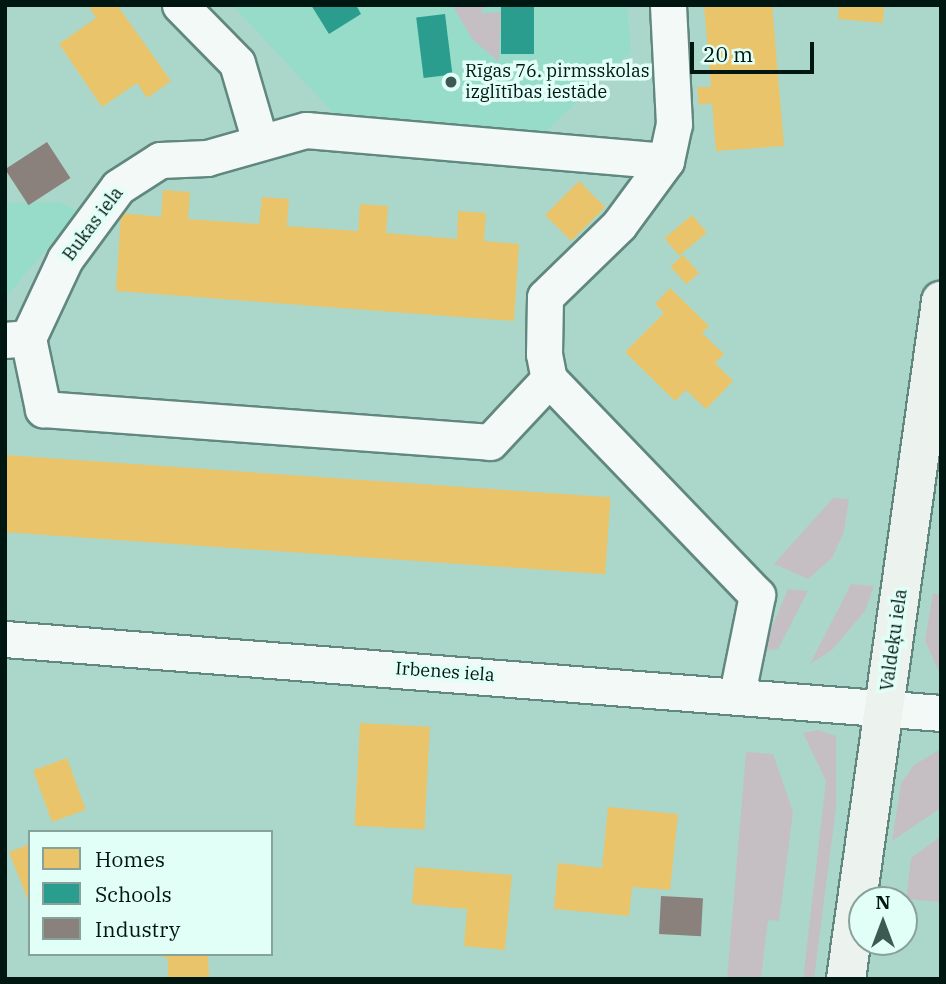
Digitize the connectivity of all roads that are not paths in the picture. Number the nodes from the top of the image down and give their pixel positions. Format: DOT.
graph roads {
  1 [pos="180,5"];
  2 [pos="668,5"];
  3 [pos="259,138"];
  4 [pos="666,161"];
  5 [pos="941,301"];
  6 [pos="16,339"];
  7 [pos="549,379"];
  8 [pos="5,639"];
  9 [pos="737,694"];
  10 [pos="884,708"];
  11 [pos="941,713"];
  12 [pos="846,979"];
  1 -- 3 [label="street"];
  2 -- 4 [label="street"];
  3 -- 4 [label="street, Bukas iela"];
  3 -- 6 [label="street, Bukas iela"];
  4 -- 7 [label="street"];
  5 -- 10 [label="street, Valdeķu iela"];
  6 -- 7 [label="street"];
  7 -- 9 [label="street"];
  8 -- 9 [label="street, Irbenes iela"];
  9 -- 10 [label="street, Irbenes iela"];
  10 -- 11 [label="street, Irbenes iela"];
  10 -- 12 [label="street, Valdeķu iela"];
}
